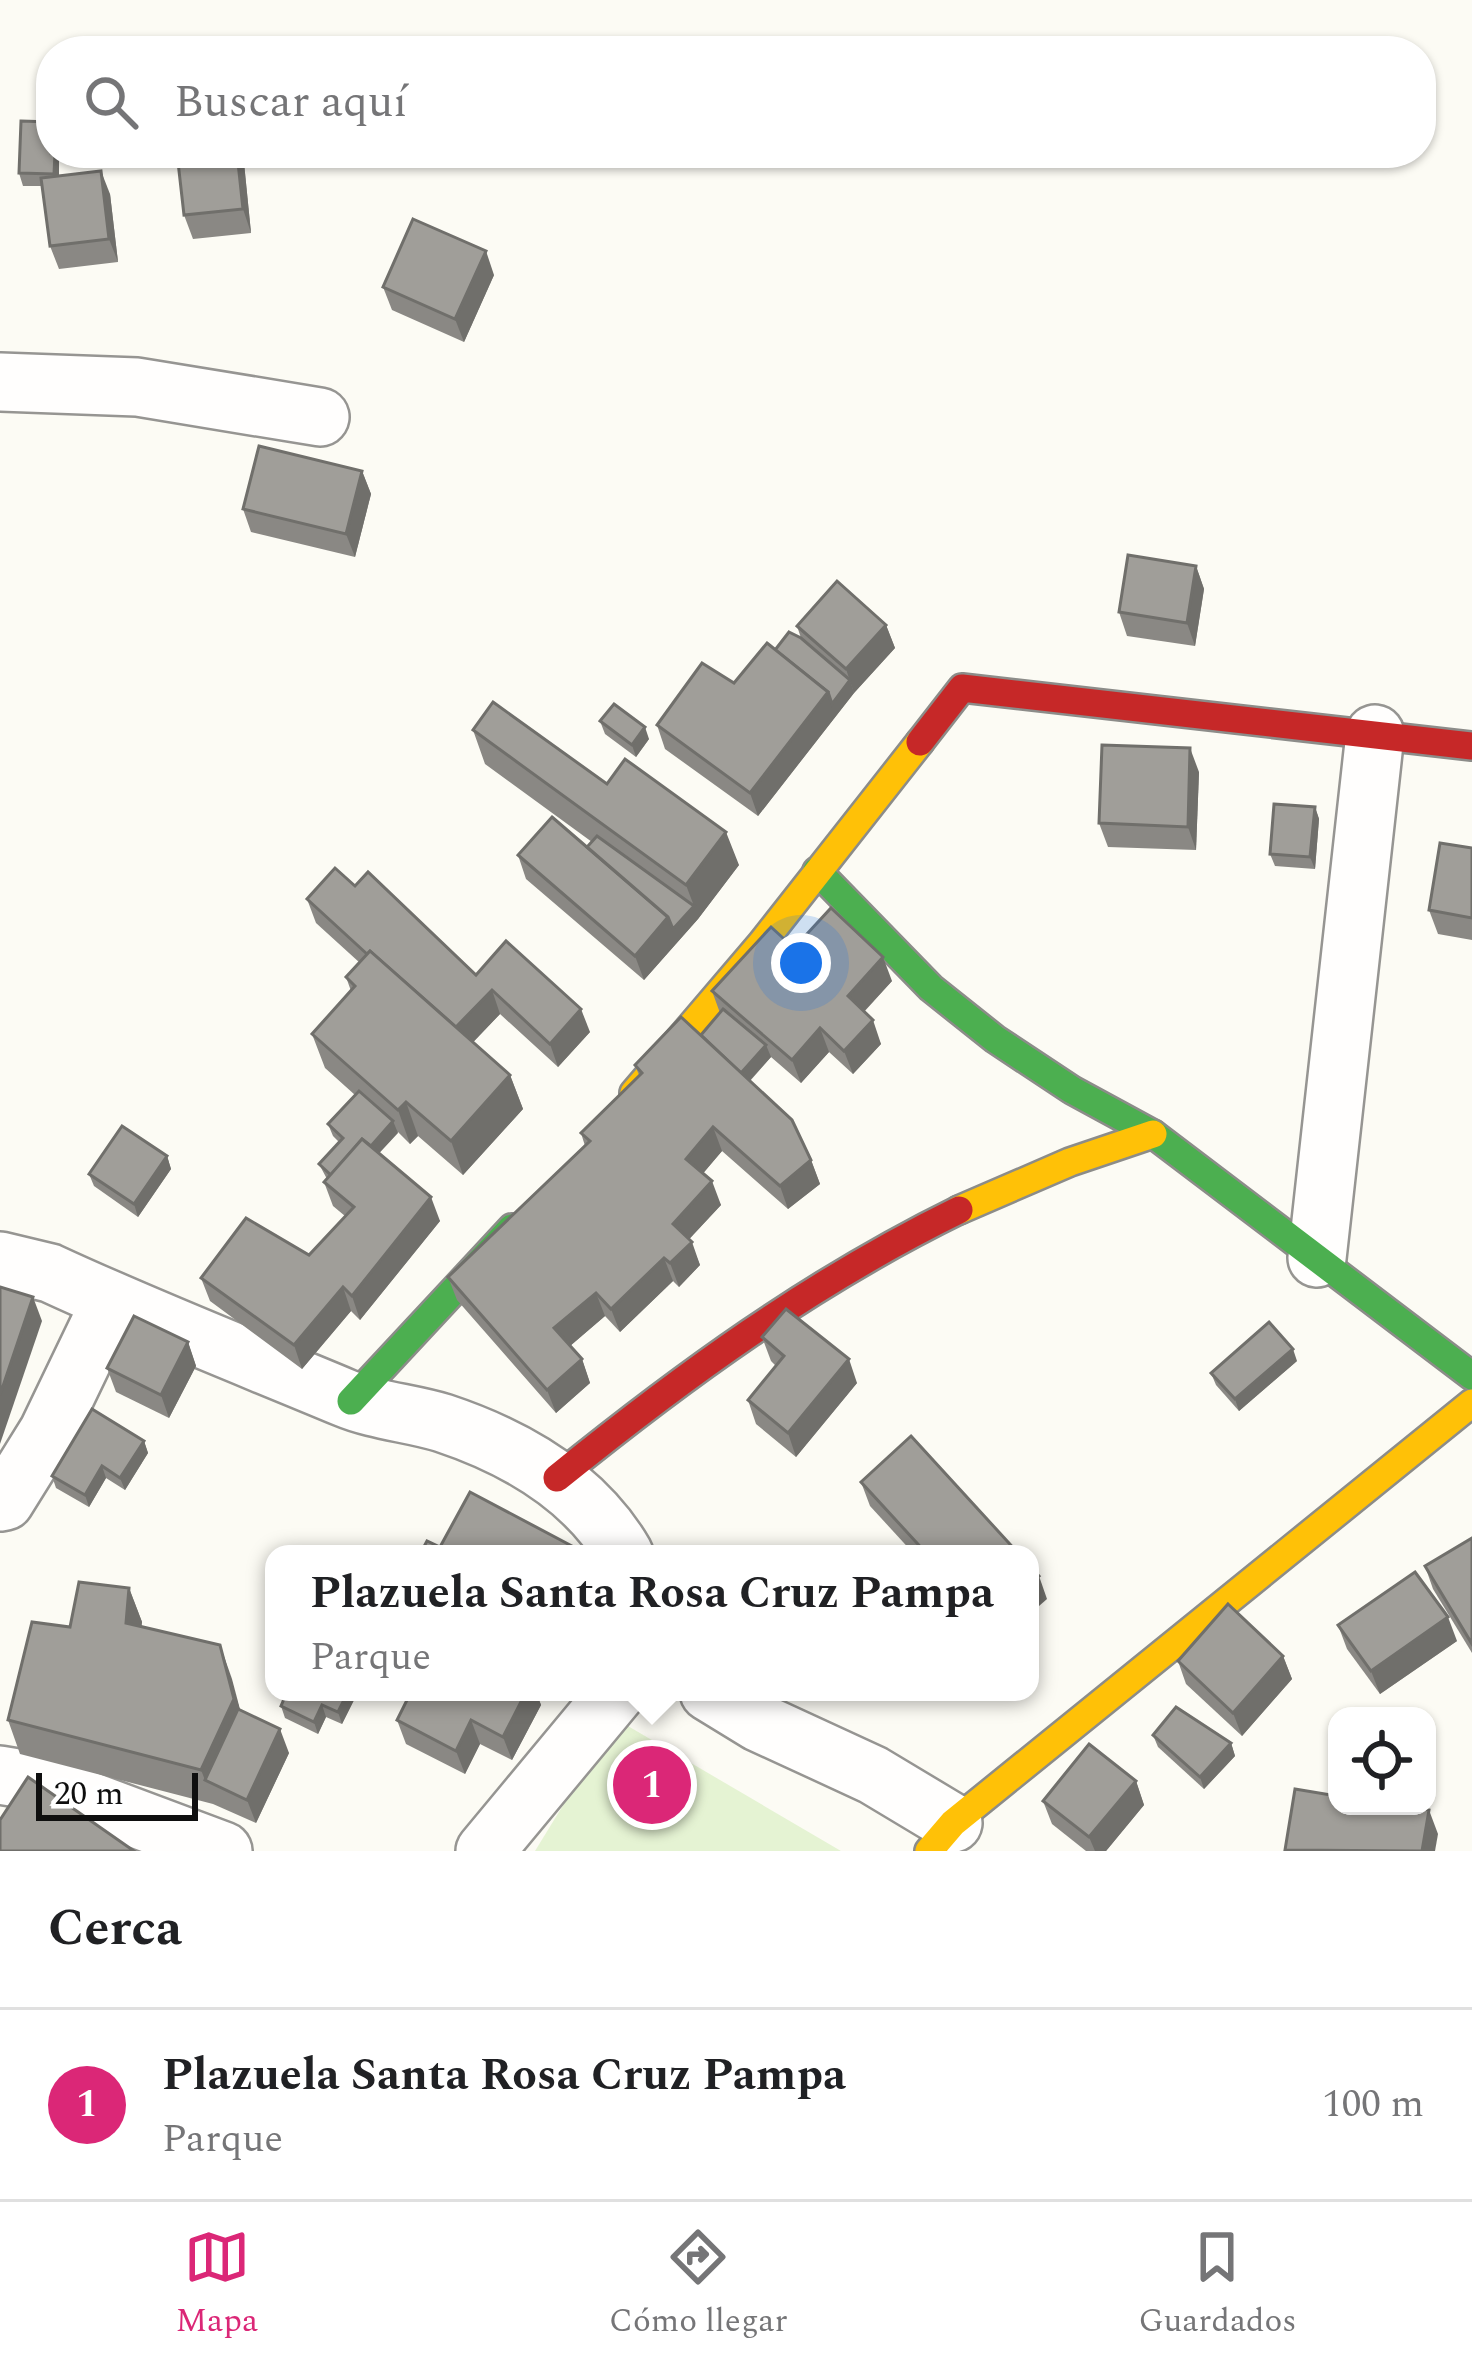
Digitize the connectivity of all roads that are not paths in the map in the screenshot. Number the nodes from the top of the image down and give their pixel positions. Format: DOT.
graph roads {
  1 [pos="0,382"];
  2 [pos="320,417"];
  3 [pos="1375,734"];
  4 [pos="1472,746"];
  5 [pos="817,872"];
  6 [pos="616,1115"];
  7 [pos="1153,1134"];
  8 [pos="523,1216"];
  9 [pos="1316,1258"];
  10 [pos="0,1261"];
  11 [pos="111,1301"];
  12 [pos="1472,1376"];
  13 [pos="351,1401"];
  14 [pos="1472,1403"];
  15 [pos="557,1478"];
  16 [pos="0,1502"];
  17 [pos="619,1545"];
  18 [pos="610,1701"];
  19 [pos="724,1701"];
  20 [pos="0,1775"];
  21 [pos="940,1837"];
  22 [pos="224,1851"];
  23 [pos="485,1851"];
  1 -- 2 [label="street"];
  3 -- 4 [label="street"];
  3 -- 5 [label="street"];
  3 -- 9 [label="street"];
  5 -- 6 [label="street"];
  5 -- 7 [label="street"];
  7 -- 9 [label="street"];
  7 -- 15 [label="street"];
  8 -- 13 [label="street"];
  9 -- 12 [label="street"];
  10 -- 11 [label="street"];
  11 -- 13 [label="street"];
  11 -- 16 [label="street"];
  13 -- 15 [label="street"];
  14 -- 21 [label="street"];
  15 -- 17 [label="street"];
  18 -- 23 [label="street"];
  19 -- 21 [label="street"];
  20 -- 22 [label="street"];
}
